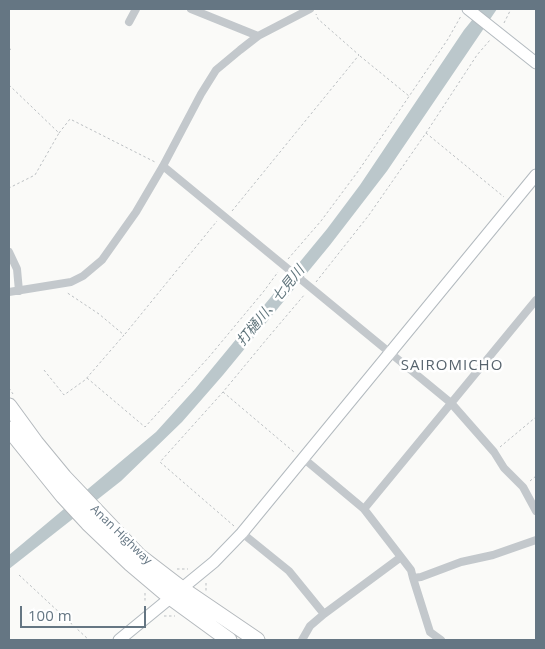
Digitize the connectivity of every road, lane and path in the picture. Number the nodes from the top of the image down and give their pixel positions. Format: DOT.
graph roads {
  1 [pos="136,9"];
  2 [pos="191,9"];
  3 [pos="310,9"];
  4 [pos="315,9"];
  5 [pos="511,9"];
  6 [pos="466,10"];
  7 [pos="129,22"];
  8 [pos="496,31"];
  9 [pos="258,36"];
  10 [pos="360,55"];
  11 [pos="536,63"];
  12 [pos="9,85"];
  13 [pos="410,96"];
  14 [pos="59,133"];
  15 [pos="426,133"];
  16 [pos="163,166"];
  17 [pos="536,175"];
  18 [pos="9,188"];
  19 [pos="512,204"];
  20 [pos="225,216"];
  21 [pos="9,252"];
  22 [pos="283,265"];
  23 [pos="59,284"];
  24 [pos="309,287"];
  25 [pos="19,291"];
  26 [pos="9,292"];
  27 [pos="536,300"];
  28 [pos="124,335"];
  29 [pos="391,352"];
  30 [pos="44,370"];
  31 [pos="87,378"];
  32 [pos="223,392"];
  33 [pos="451,403"];
  34 [pos="9,406"];
  35 [pos="536,417"];
  36 [pos="9,429"];
  37 [pos="494,452"];
  38 [pos="303,458"];
  39 [pos="536,476"];
  40 [pos="523,486"];
  41 [pos="69,492"];
  42 [pos="364,509"];
  43 [pos="536,511"];
  44 [pos="242,533"];
  45 [pos="536,540"];
  46 [pos="401,557"];
  47 [pos="172,568"];
  48 [pos="188,569"];
  49 [pos="19,575"];
  50 [pos="413,578"];
  51 [pos="176,593"];
  52 [pos="324,614"];
  53 [pos="164,616"];
  54 [pos="181,618"];
  55 [pos="89,640"];
  56 [pos="119,640"];
  57 [pos="229,640"];
  58 [pos="257,640"];
  59 [pos="302,640"];
  60 [pos="441,640"];
  1 -- 7 [label="street"];
  2 -- 9 [label="street"];
  3 -- 9 [label="street"];
  4 -- 10 [label="path"];
  5 -- 8 [label="path"];
  6 -- 8 [label="street"];
  6 -- 13 [label="path"];
  8 -- 11 [label="street"];
  8 -- 15 [label="path"];
  9 -- 16 [label="street"];
  10 -- 13 [label="path"];
  10 -- 20 [label="path"];
  12 -- 14 [label="path"];
  13 -- 22 [label="path"];
  14 -- 16 [label="path"];
  14 -- 18 [label="path"];
  15 -- 19 [label="path"];
  15 -- 24 [label="path"];
  16 -- 20 [label="street"];
  16 -- 23 [label="street"];
  17 -- 19 [label="street"];
  19 -- 29 [label="street"];
  20 -- 22 [label="street"];
  20 -- 28 [label="path"];
  21 -- 25 [label="street"];
  22 -- 24 [label="street"];
  22 -- 31 [label="path"];
  23 -- 25 [label="street"];
  23 -- 28 [label="path"];
  24 -- 29 [label="street"];
  24 -- 32 [label="path"];
  25 -- 26 [label="street"];
  27 -- 33 [label="street"];
  28 -- 31 [label="path"];
  29 -- 33 [label="street"];
  29 -- 38 [label="street"];
  30 -- 31 [label="path"];
  32 -- 38 [label="path"];
  32 -- 44 [label="path"];
  33 -- 37 [label="street"];
  33 -- 42 [label="street"];
  34 -- 41 [label="highway, Anan Highway"];
  35 -- 37 [label="path"];
  36 -- 41 [label="highway, Anan Highway"];
  37 -- 40 [label="street"];
  38 -- 42 [label="street"];
  38 -- 44 [label="street"];
  39 -- 40 [label="path"];
  40 -- 43 [label="street"];
  41 -- 51 [label="highway, Anan Highway"];
  42 -- 46 [label="street"];
  44 -- 51 [label="street"];
  44 -- 52 [label="street"];
  45 -- 50 [label="street"];
  46 -- 50 [label="street"];
  46 -- 52 [label="street"];
  47 -- 48 [label="path"];
  49 -- 55 [label="path"];
  50 -- 60 [label="street"];
  51 -- 56 [label="street"];
  51 -- 57 [label="highway, Anan Highway"];
  51 -- 58 [label="highway, Anan Highway"];
  52 -- 59 [label="street"];
  53 -- 54 [label="path"];
}
